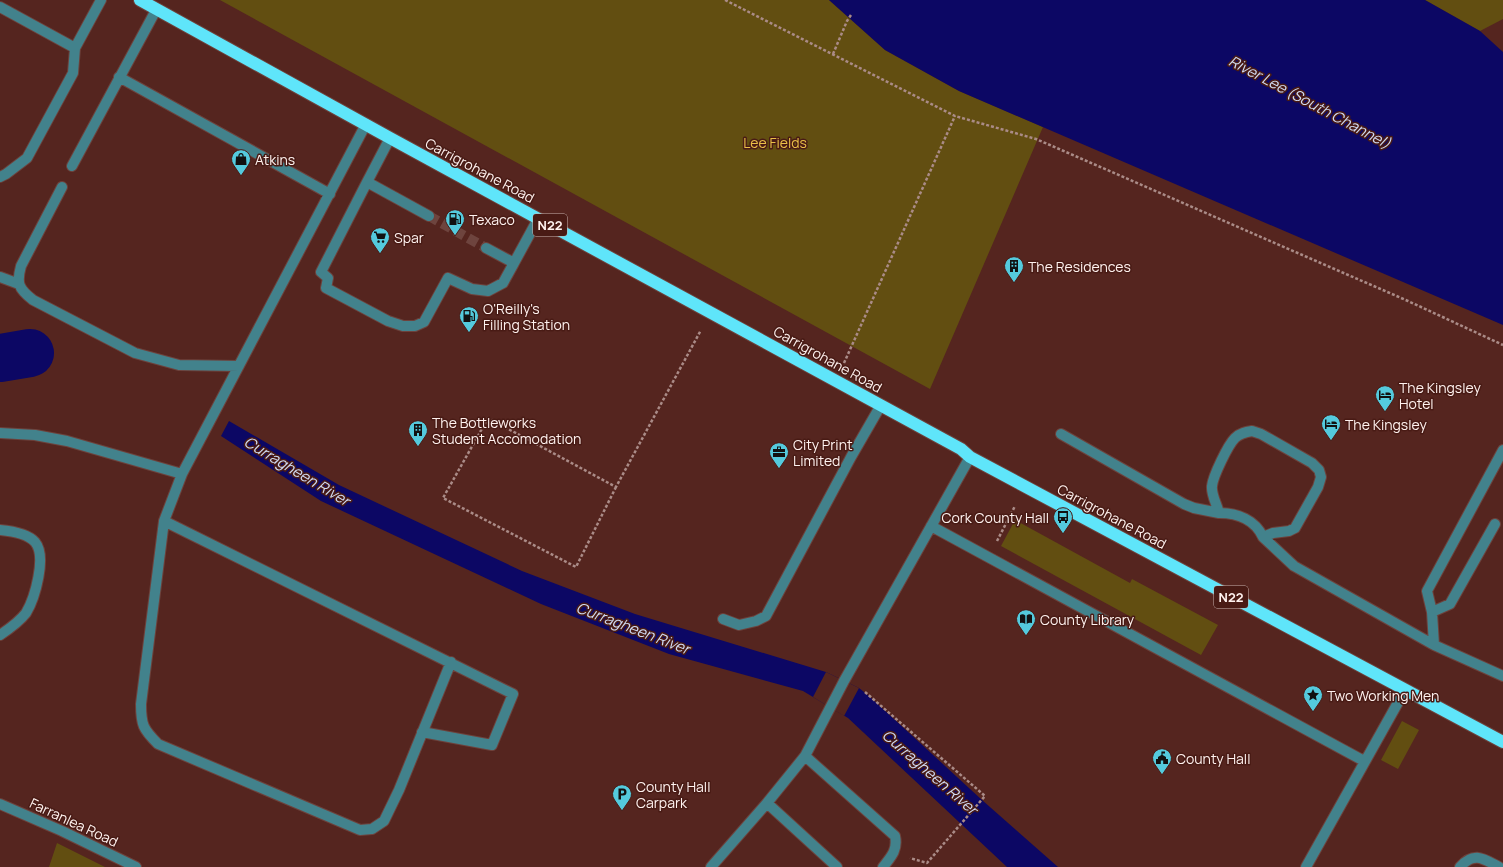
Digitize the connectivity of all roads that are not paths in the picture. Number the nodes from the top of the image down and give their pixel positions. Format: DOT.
graph roads {
  1 [pos="100,0"];
  2 [pos="140,0"];
  3 [pos="0,7"];
  4 [pos="156,10"];
  5 [pos="75,48"];
  6 [pos="119,77"];
  7 [pos="366,124"];
  8 [pos="390,138"];
  9 [pos="72,166"];
  10 [pos="0,177"];
  11 [pos="367,182"];
  12 [pos="62,187"];
  13 [pos="330,194"];
  14 [pos="429,216"];
  15 [pos="538,219"];
  16 [pos="486,248"];
  17 [pos="514,263"];
  18 [pos="0,277"];
  19 [pos="19,284"];
  20 [pos="239,366"];
  21 [pos="880,405"];
  22 [pos="0,433"];
  23 [pos="1061,434"];
  24 [pos="1503,450"];
  25 [pos="970,457"];
  26 [pos="182,474"];
  27 [pos="1220,513"];
  28 [pos="164,521"];
  29 [pos="1495,524"];
  30 [pos="931,526"];
  31 [pos="0,530"];
  32 [pos="1263,537"];
  33 [pos="1432,612"];
  34 [pos="723,619"];
  35 [pos="0,635"];
  36 [pos="1434,645"];
  37 [pos="451,662"];
  38 [pos="1503,676"];
  39 [pos="1405,690"];
  40 [pos="422,732"];
  41 [pos="1503,742"];
  42 [pos="805,756"];
  43 [pos="1364,761"];
  44 [pos="767,803"];
  45 [pos="0,804"];
  46 [pos="136,867"];
  47 [pos="711,867"];
  48 [pos="837,867"];
  49 [pos="883,867"];
  50 [pos="1306,867"];
  51 [pos="1460,867"];
  52 [pos="1499,867"];
  1 -- 5 [label="street"];
  2 -- 4 [label="highway, Carrigrohane Road / N22"];
  3 -- 5 [label="street"];
  4 -- 6 [label="street"];
  4 -- 7 [label="highway, Carrigrohane Road / N22"];
  5 -- 10 [label="street"];
  6 -- 9 [label="street"];
  6 -- 13 [label="street"];
  7 -- 8 [label="highway, Carrigrohane Road / N22"];
  7 -- 13 [label="street"];
  8 -- 11 [label="street"];
  8 -- 15 [label="highway, Carrigrohane Road / N22"];
  11 -- 14 [label="street"];
  11 -- 17 [label="street"];
  12 -- 19 [label="street"];
  13 -- 20 [label="street"];
  15 -- 17 [label="street"];
  15 -- 21 [label="highway, Carrigrohane Road / N22"];
  16 -- 17 [label="street"];
  18 -- 19 [label="street"];
  19 -- 20 [label="street"];
  20 -- 26 [label="street"];
  21 -- 25 [label="highway, Carrigrohane Road / N22"];
  21 -- 34 [label="street"];
  22 -- 26 [label="street"];
  23 -- 27 [label="street"];
  24 -- 33 [label="street"];
  25 -- 30 [label="street"];
  25 -- 39 [label="highway, Carrigrohane Road / N22"];
  26 -- 28 [label="street"];
  27 -- 32 [label="street"];
  27 -- 32 [label="street"];
  28 -- 37 [label="street"];
  28 -- 40 [label="street"];
  29 -- 33 [label="street"];
  30 -- 42 [label="street"];
  30 -- 43 [label="street"];
  31 -- 35 [label="street"];
  32 -- 36 [label="street"];
  33 -- 36 [label="street"];
  36 -- 38 [label="street"];
  37 -- 40 [label="street"];
  37 -- 40 [label="street"];
  39 -- 41 [label="highway, Carrigrohane Road / N22"];
  39 -- 43 [label="street"];
  42 -- 44 [label="street"];
  42 -- 49 [label="street"];
  43 -- 50 [label="street"];
  44 -- 47 [label="street"];
  44 -- 48 [label="street"];
  45 -- 46 [label="street, Farranlea Road"];
  51 -- 52 [label="street"];
}
